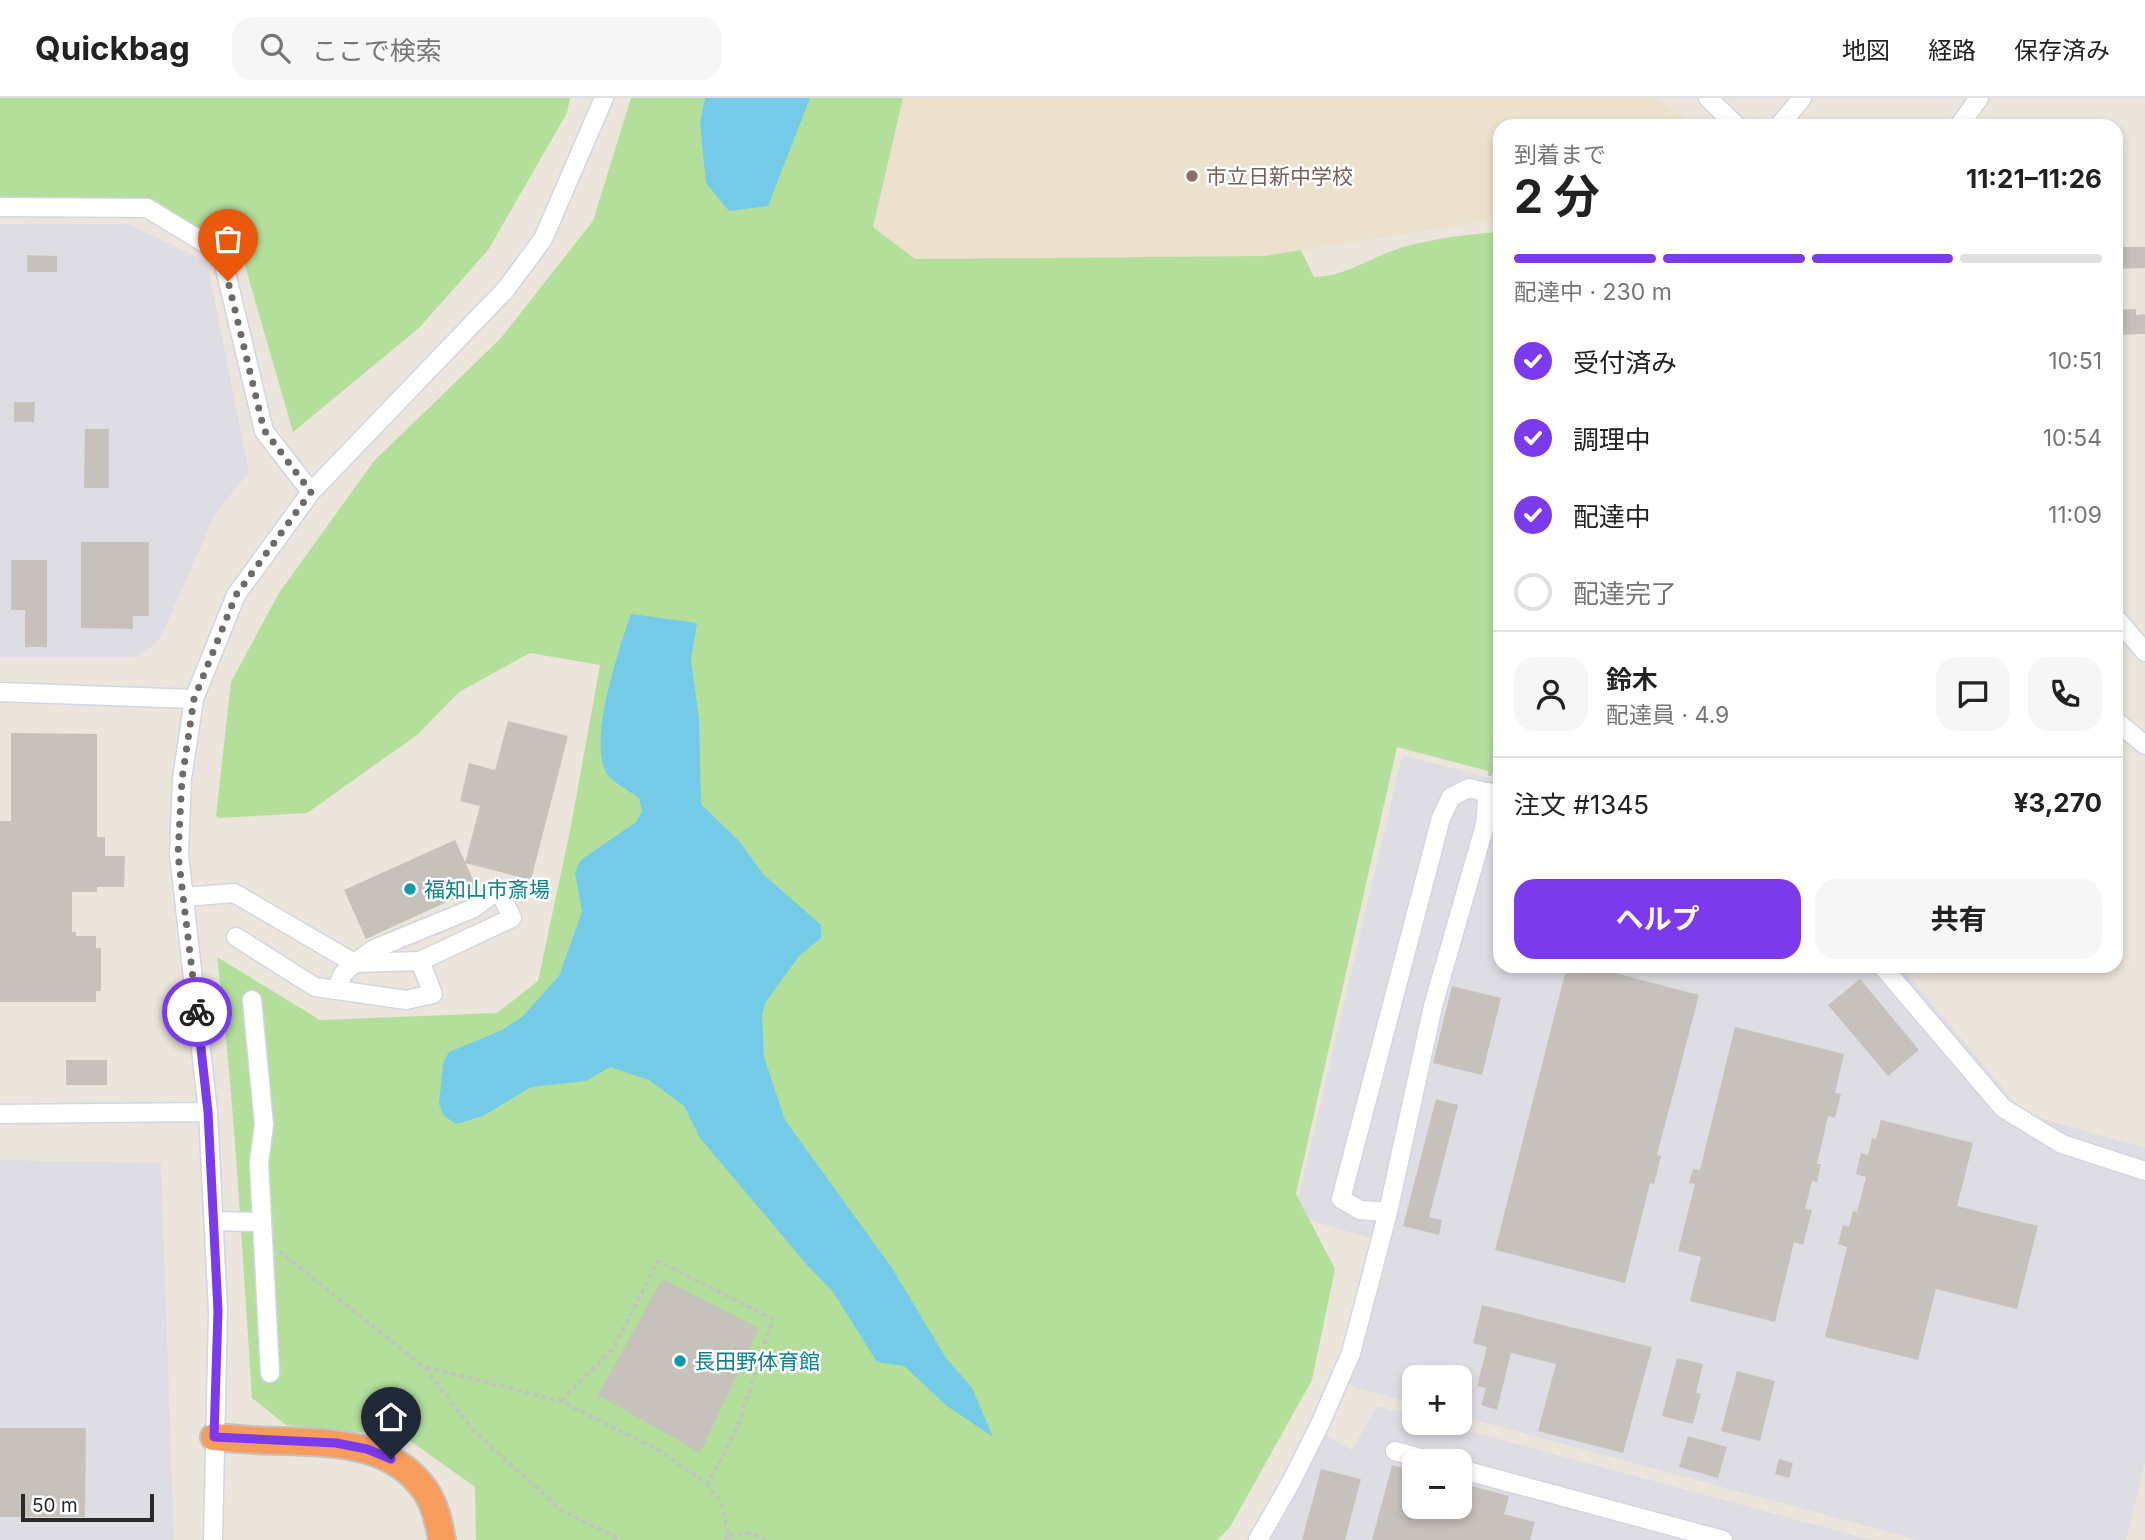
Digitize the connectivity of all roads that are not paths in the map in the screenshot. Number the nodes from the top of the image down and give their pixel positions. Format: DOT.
graph roads {
  1 [pos="604,98"];
  2 [pos="1708,98"];
  3 [pos="1802,98"];
  4 [pos="1979,98"];
  5 [pos="1730,119"];
  6 [pos="1785,119"];
  7 [pos="1964,119"];
  8 [pos="0,207"];
  9 [pos="311,492"];
  10 [pos="2123,626"];
  11 [pos="2145,652"];
  12 [pos="0,692"];
  13 [pos="194,699"];
  14 [pos="2123,727"];
  15 [pos="2145,745"];
  16 [pos="1493,794"];
  17 [pos="1493,797"];
  18 [pos="184,897"];
  19 [pos="236,937"];
  20 [pos="420,961"];
  21 [pos="354,963"];
  22 [pos="1888,973"];
  23 [pos="337,990"];
  24 [pos="252,1000"];
  25 [pos="208,1112"];
  26 [pos="0,1114"];
  27 [pos="2145,1171"];
  28 [pos="1388,1212"];
  29 [pos="214,1221"];
  30 [pos="261,1230"];
  31 [pos="270,1373"];
  32 [pos="214,1437"];
  33 [pos="1395,1451"];
  34 [pos="1402,1453"];
  35 [pos="1472,1472"];
  36 [pos="435,1510"];
  37 [pos="213,1540"];
  38 [pos="433,1540"];
  39 [pos="442,1540"];
  40 [pos="1258,1540"];
  41 [pos="1723,1540"];
  1 -- 9 [label="street"];
  2 -- 5 [label="street"];
  3 -- 6 [label="street"];
  4 -- 7 [label="street"];
  8 -- 9 [label="street"];
  9 -- 13 [label="street"];
  10 -- 11 [label="street"];
  12 -- 13 [label="street"];
  13 -- 18 [label="street"];
  14 -- 15 [label="street"];
  16 -- 28 [label="street"];
  17 -- 28 [label="street"];
  18 -- 21 [label="street"];
  18 -- 25 [label="street"];
  19 -- 23 [label="street"];
  20 -- 21 [label="street"];
  20 -- 21 [label="street"];
  20 -- 23 [label="street"];
  21 -- 23 [label="street"];
  22 -- 27 [label="street"];
  24 -- 30 [label="street"];
  25 -- 26 [label="street"];
  25 -- 29 [label="street"];
  28 -- 40 [label="street"];
  29 -- 30 [label="street"];
  29 -- 32 [label="street"];
  30 -- 31 [label="street"];
  32 -- 36 [label="highway"];
  32 -- 37 [label="street"];
  33 -- 34 [label="street"];
  35 -- 41 [label="street"];
  36 -- 38 [label="highway"];
  36 -- 39 [label="highway"];
}
